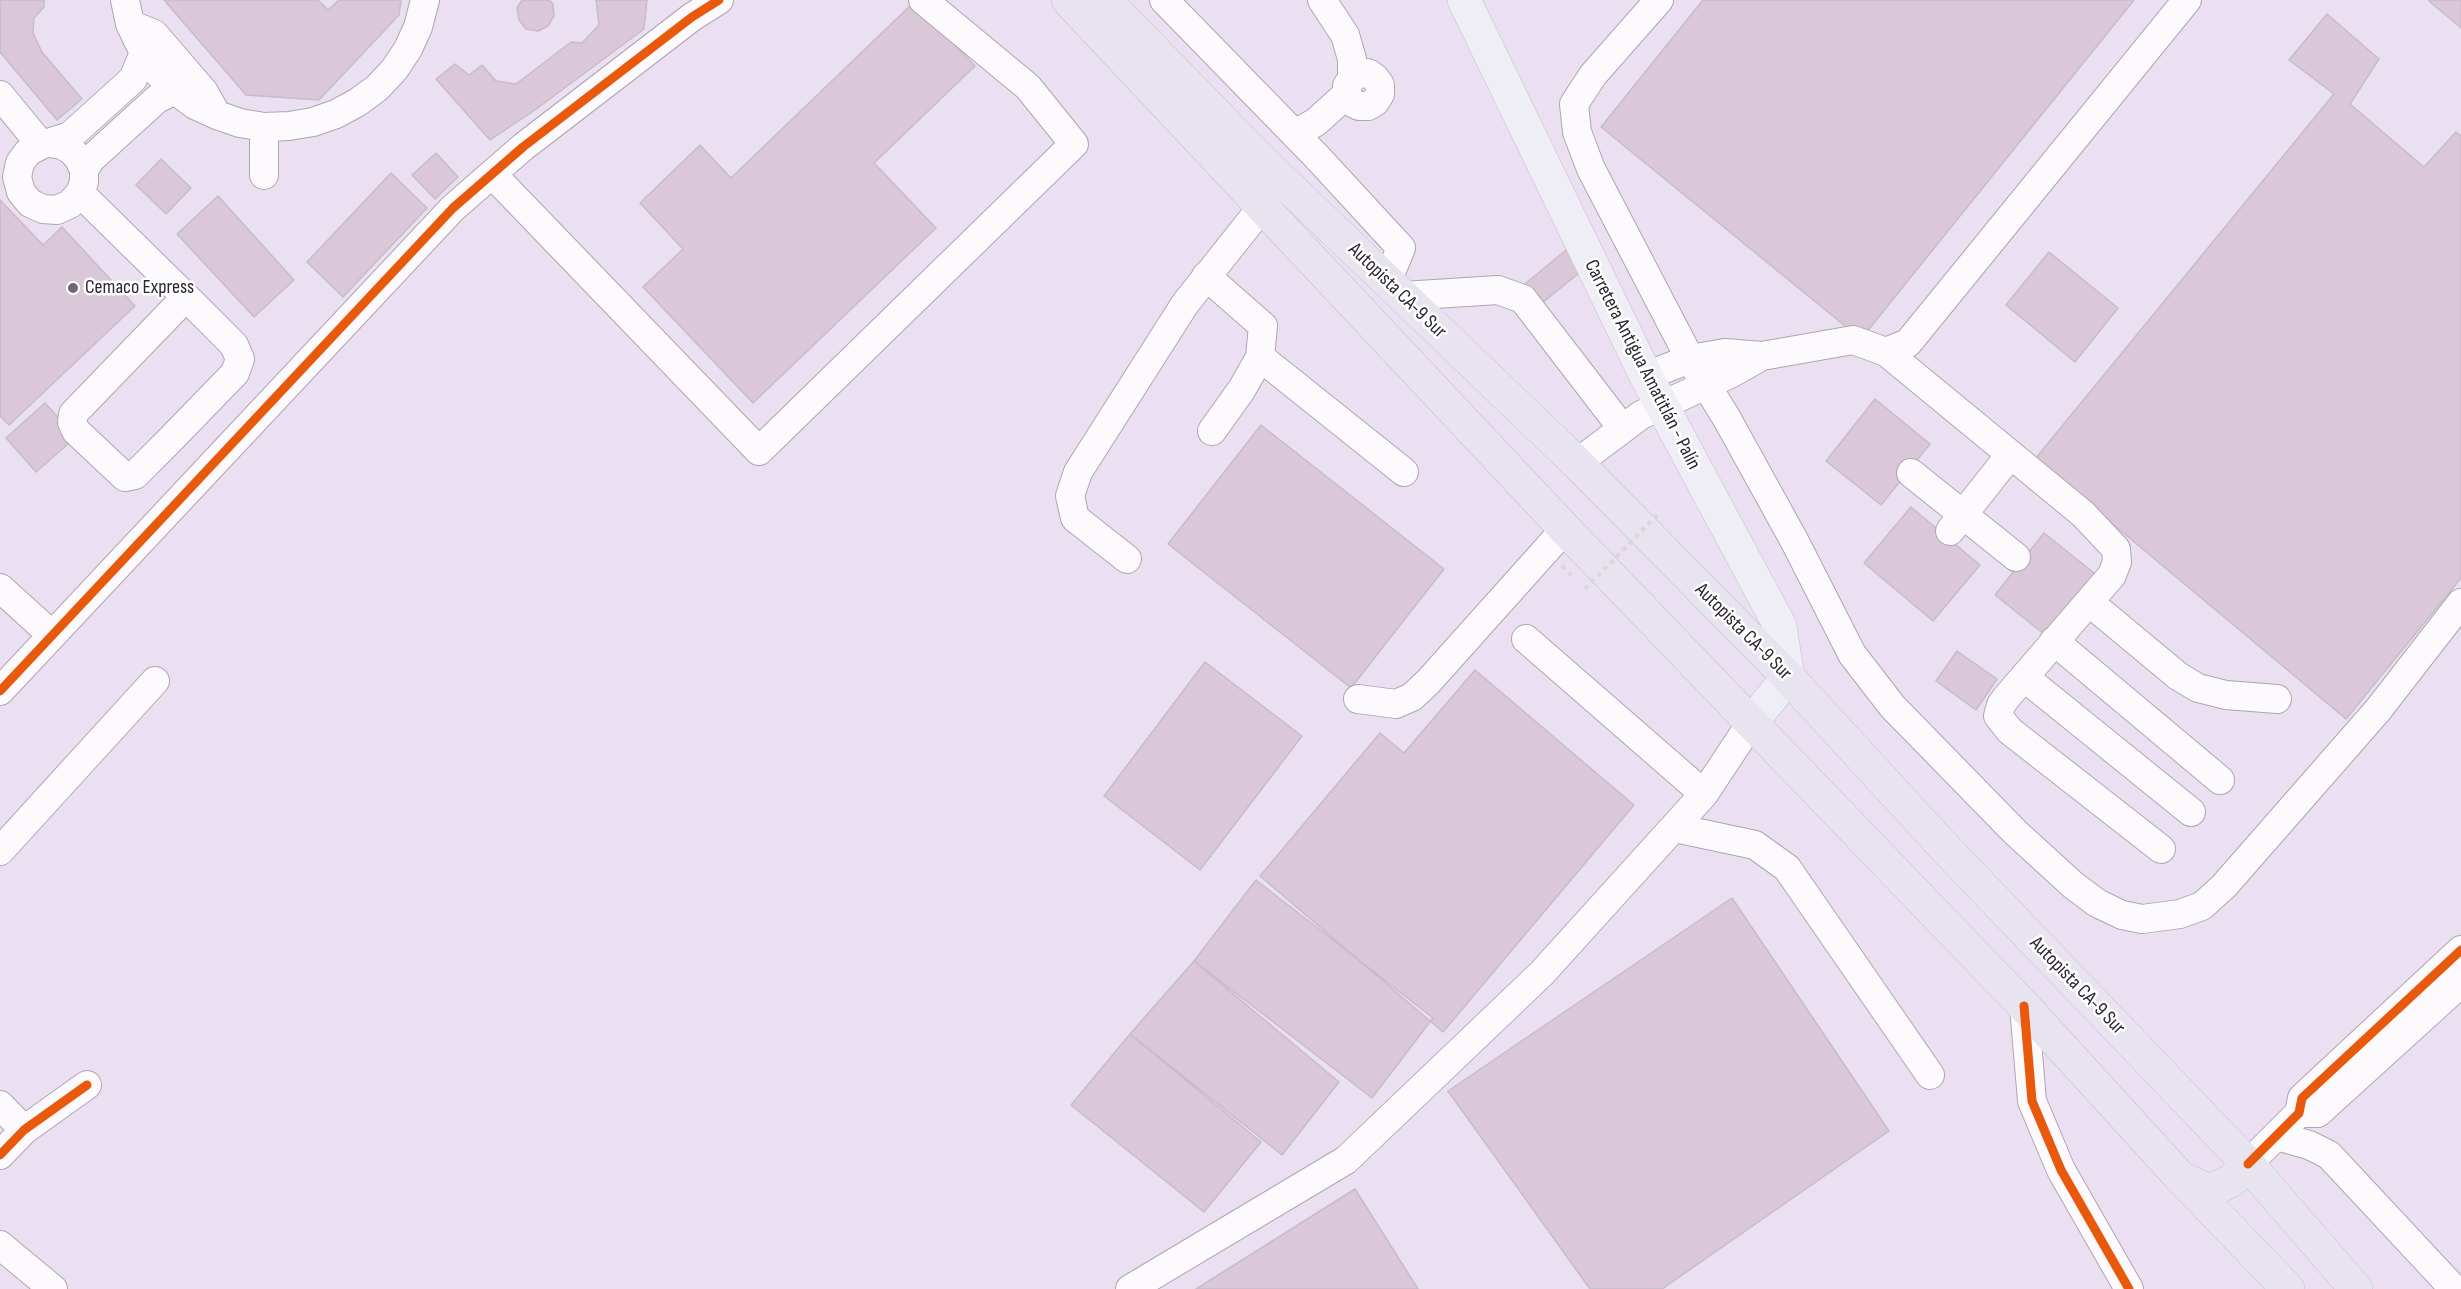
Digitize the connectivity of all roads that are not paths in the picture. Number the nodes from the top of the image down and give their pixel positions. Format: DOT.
graph roads {
  1 [pos="425,0"];
  2 [pos="719,0"];
  3 [pos="923,0"];
  4 [pos="1068,0"];
  5 [pos="1105,0"];
  6 [pos="1164,0"];
  7 [pos="1322,0"];
  8 [pos="1464,0"];
  9 [pos="1659,0"];
  10 [pos="2187,0"];
  11 [pos="128,12"];
  12 [pos="144,53"];
  13 [pos="1358,89"];
  14 [pos="176,90"];
  15 [pos="0,95"];
  16 [pos="115,95"];
  17 [pos="217,116"];
  18 [pos="136,118"];
  19 [pos="264,127"];
  20 [pos="1295,134"];
  21 [pos="46,144"];
  22 [pos="1318,158"];
  23 [pos="492,174"];
  24 [pos="264,175"];
  25 [pos="82,181"];
  26 [pos="1262,207"];
  27 [pos="1206,276"];
  28 [pos="1395,289"];
  29 [pos="186,297"];
  30 [pos="1886,352"];
  31 [pos="1761,356"];
  32 [pos="1260,357"];
  33 [pos="1690,359"];
  34 [pos="1646,376"];
  35 [pos="1705,386"];
  36 [pos="1661,406"];
  37 [pos="1622,428"];
  38 [pos="1212,431"];
  39 [pos="2010,455"];
  40 [pos="1577,463"];
  41 [pos="1404,472"];
  42 [pos="1911,473"];
  43 [pos="1957,523"];
  44 [pos="1565,529"];
  45 [pos="2016,557"];
  46 [pos="1126,559"];
  47 [pos="0,588"];
  48 [pos="2089,602"];
  49 [pos="2461,603"];
  50 [pos="52,635"];
  51 [pos="1526,639"];
  52 [pos="2054,641"];
  53 [pos="1788,677"];
  54 [pos="2024,677"];
  55 [pos="155,681"];
  56 [pos="0,691"];
  57 [pos="1358,699"];
  58 [pos="2277,699"];
  59 [pos="1751,723"];
  60 [pos="2220,780"];
  61 [pos="1704,794"];
  62 [pos="2191,812"];
  63 [pos="1675,828"];
  64 [pos="2161,849"];
  65 [pos="0,851"];
  66 [pos="2461,950"];
  67 [pos="2461,983"];
  68 [pos="2024,1006"];
  69 [pos="1930,1075"];
  70 [pos="87,1085"];
  71 [pos="0,1105"];
  72 [pos="2299,1113"];
  73 [pos="24,1130"];
  74 [pos="2277,1136"];
  75 [pos="0,1155"];
  76 [pos="2248,1164"];
  77 [pos="2181,1178"];
  78 [pos="0,1245"];
  79 [pos="2118,1281"];
  80 [pos="53,1289"];
  81 [pos="1130,1289"];
  82 [pos="2288,1289"];
  83 [pos="2356,1289"];
  84 [pos="2454,1289"];
  1 -- 19 [label="street"];
  2 -- 23 [label="street"];
  3 -- 23 [label="street"];
  4 -- 26 [label="highway, Autopista CA-9 Sur"];
  5 -- 28 [label="highway, Autopista CA-9 Sur"];
  6 -- 20 [label="street"];
  7 -- 13 [label="street"];
  8 -- 34 [label="main road, Carretera Antigua Amatitlán - Palín"];
  9 -- 33 [label="street"];
  10 -- 30 [label="street"];
  11 -- 12 [label="street"];
  11 -- 17 [label="street"];
  12 -- 14 [label="street"];
  12 -- 16 [label="street"];
  13 -- 20 [label="street"];
  13 -- 22 [label="street"];
  14 -- 17 [label="street"];
  14 -- 18 [label="street"];
  15 -- 21 [label="street"];
  16 -- 18 [label="street"];
  16 -- 21 [label="street"];
  17 -- 19 [label="street"];
  18 -- 25 [label="street"];
  19 -- 24 [label="street"];
  20 -- 22 [label="street"];
  21 -- 25 [label="street"];
  21 -- 25 [label="street"];
  22 -- 28 [label="street"];
  23 -- 50 [label="street"];
  25 -- 29 [label="street"];
  26 -- 27 [label="street"];
  26 -- 44 [label="highway, Autopista CA-9 Sur"];
  27 -- 32 [label="street"];
  27 -- 46 [label="street"];
  28 -- 37 [label="street"];
  28 -- 40 [label="highway, Autopista CA-9 Sur"];
  29 -- 29 [label="street"];
  30 -- 31 [label="street"];
  30 -- 39 [label="street"];
  31 -- 33 [label="street"];
  31 -- 35 [label="street"];
  32 -- 38 [label="street"];
  32 -- 41 [label="street"];
  33 -- 34 [label="street"];
  33 -- 35 [label="street"];
  34 -- 36 [label="main road, Carretera Antigua Amatitlán - Palín"];
  35 -- 36 [label="street"];
  35 -- 49 [label="street"];
  36 -- 37 [label="street"];
  36 -- 53 [label="main road, Carretera Antigua Amatitlán - Palín"];
  37 -- 40 [label="street"];
  39 -- 43 [label="street"];
  39 -- 48 [label="street"];
  40 -- 53 [label="highway, Autopista CA-9 Sur"];
  42 -- 43 [label="street"];
  43 -- 45 [label="street"];
  44 -- 57 [label="street"];
  44 -- 59 [label="highway, Autopista CA-9 Sur"];
  47 -- 50 [label="street"];
  48 -- 52 [label="street"];
  48 -- 58 [label="street"];
  50 -- 56 [label="street"];
  51 -- 61 [label="street"];
  52 -- 54 [label="street"];
  52 -- 60 [label="street"];
  53 -- 59 [label="main road"];
  53 -- 76 [label="highway, Autopista CA-9 Sur"];
  54 -- 62 [label="street"];
  54 -- 64 [label="street"];
  55 -- 65 [label="street"];
  59 -- 61 [label="street"];
  59 -- 68 [label="highway, Autopista CA-9 Sur"];
  61 -- 63 [label="street"];
  63 -- 69 [label="street"];
  63 -- 81 [label="street"];
  66 -- 72 [label="street"];
  67 -- 72 [label="street"];
  68 -- 77 [label="highway, Autopista CA-9 Sur"];
  68 -- 79 [label="street"];
  70 -- 73 [label="street"];
  71 -- 73 [label="street"];
  72 -- 74 [label="street"];
  73 -- 75 [label="street"];
  74 -- 76 [label="street"];
  74 -- 84 [label="street"];
  76 -- 77 [label="highway"];
  76 -- 83 [label="highway, Autopista CA-9 Sur"];
  77 -- 82 [label="highway, Autopista CA-9 Sur"];
  78 -- 80 [label="street"];
}
